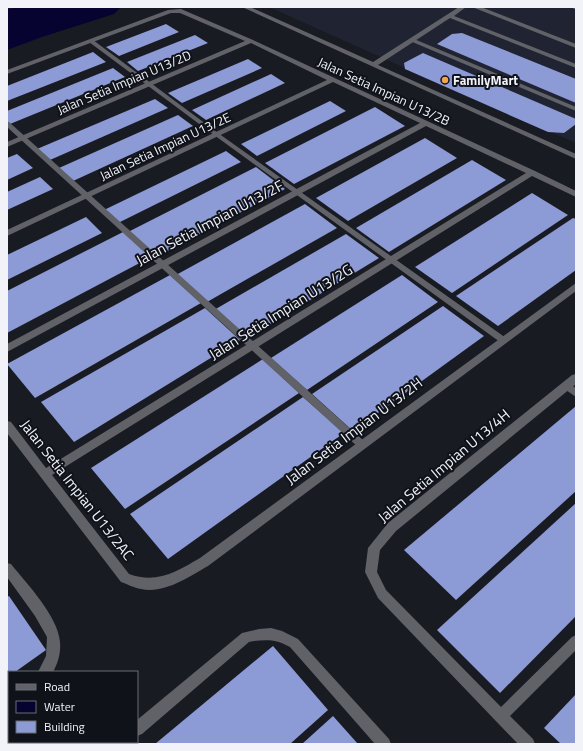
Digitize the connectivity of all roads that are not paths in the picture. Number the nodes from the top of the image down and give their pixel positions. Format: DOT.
graph roads {
  1 [pos="245,7"];
  2 [pos="464,7"];
  3 [pos="475,7"];
  4 [pos="450,16"];
  5 [pos="412,40"];
  6 [pos="90,41"];
  7 [pos="250,41"];
  8 [pos="576,46"];
  9 [pos="373,65"];
  10 [pos="576,66"];
  11 [pos="7,72"];
  12 [pos="332,80"];
  13 [pos="150,84"];
  14 [pos="576,109"];
  15 [pos="426,123"];
  16 [pos="7,124"];
  17 [pos="216,134"];
  18 [pos="23,138"];
  19 [pos="7,145"];
  20 [pos="575,154"];
  21 [pos="532,173"];
  22 [pos="297,192"];
  23 [pos="576,194"];
  24 [pos="86,196"];
  25 [pos="7,233"];
  26 [pos="393,259"];
  27 [pos="163,264"];
  28 [pos="576,286"];
  29 [pos="503,340"];
  30 [pos="253,346"];
  31 [pos="7,348"];
  32 [pos="573,385"];
  33 [pos="7,425"];
  34 [pos="361,444"];
  35 [pos="45,474"];
  36 [pos="7,568"];
  37 [pos="144,584"];
  38 [pos="576,641"];
  39 [pos="46,671"];
  40 [pos="501,716"];
  41 [pos="138,728"];
  42 [pos="384,744"];
  43 [pos="528,744"];
  1 -- 9 [label="street"];
  2 -- 4 [label="street"];
  3 -- 8 [label="street"];
  4 -- 5 [label="street"];
  4 -- 10 [label="street"];
  5 -- 9 [label="street"];
  5 -- 14 [label="lane"];
  6 -- 7 [label="street, Jalan Setia Impian U13/2B"];
  6 -- 11 [label="street"];
  6 -- 13 [label="lane"];
  7 -- 12 [label="street, Jalan Setia Impian U13/2B"];
  7 -- 13 [label="street, Jalan Setia Impian U13/2D"];
  9 -- 20 [label="street"];
  12 -- 15 [label="street, Jalan Setia Impian U13/2B"];
  12 -- 17 [label="street, Jalan Setia Impian U13/2E"];
  13 -- 17 [label="lane"];
  13 -- 18 [label="street, Jalan Setia Impian U13/2D"];
  15 -- 21 [label="street, Jalan Setia Impian U13/2B"];
  15 -- 22 [label="street, Jalan Setia Impian U13/2F"];
  16 -- 18 [label="lane"];
  17 -- 22 [label="lane"];
  17 -- 24 [label="street, Jalan Setia Impian U13/2E"];
  18 -- 19 [label="street, Jalan Setia Impian U13/2D"];
  18 -- 24 [label="lane"];
  21 -- 23 [label="street, Jalan Setia Impian U13/2B"];
  21 -- 26 [label="street, Jalan Setia Impian U13/2G"];
  22 -- 26 [label="lane"];
  22 -- 27 [label="street, Jalan Setia Impian U13/2F"];
  24 -- 25 [label="street, Jalan Setia Impian U13/2E"];
  24 -- 27 [label="lane"];
  26 -- 29 [label="lane"];
  26 -- 30 [label="street, Jalan Setia Impian U13/2G"];
  27 -- 30 [label="lane"];
  27 -- 31 [label="street, Jalan Setia Impian U13/2F"];
  28 -- 29 [label="street, Jalan Setia Impian U13/2H"];
  29 -- 34 [label="street, Jalan Setia Impian U13/2H"];
  30 -- 34 [label="lane"];
  30 -- 35 [label="street, Jalan Setia Impian U13/2G"];
  32 -- 40 [label="street, Jalan Setia Impian U13/4H"];
  33 -- 35 [label="street, Jalan Setia Impian U13/2AC"];
  34 -- 37 [label="street, Jalan Setia Impian U13/2H"];
  35 -- 37 [label="street, Jalan Setia Impian U13/2AC"];
  36 -- 39 [label="street"];
  38 -- 40 [label="street"];
  40 -- 43 [label="street, Jalan Setia Impian U13/4H"];
  41 -- 42 [label="street"];
}
